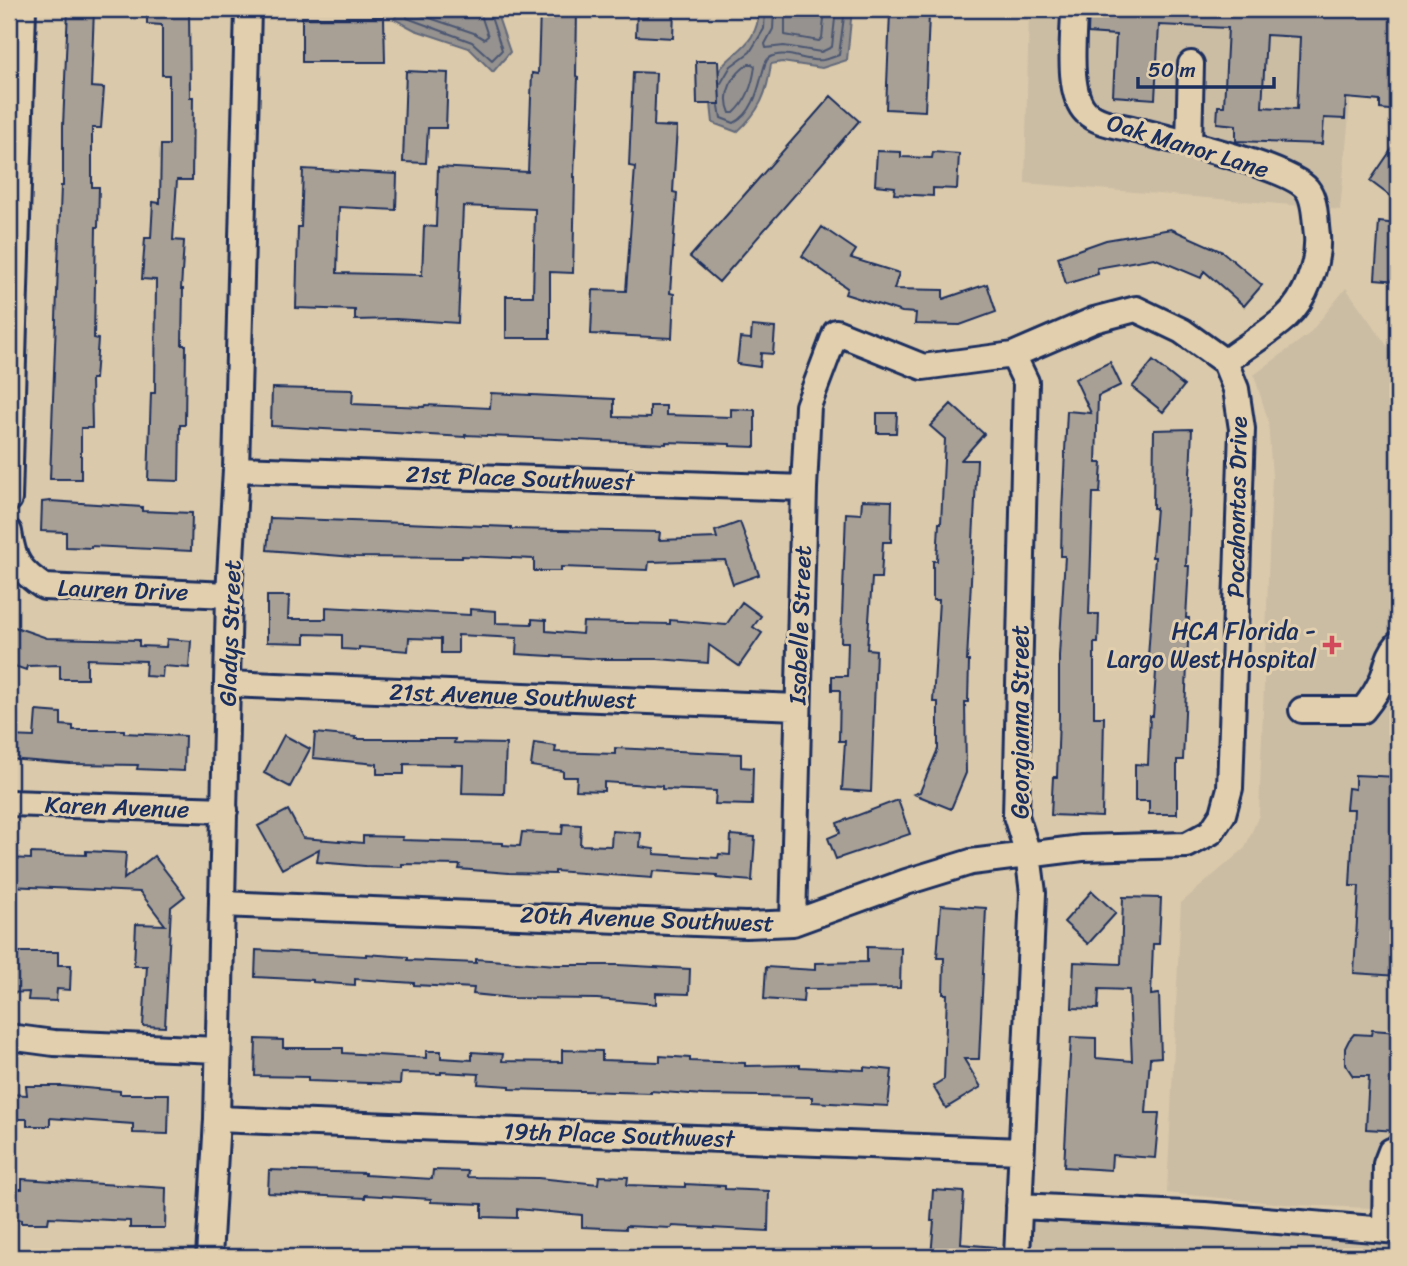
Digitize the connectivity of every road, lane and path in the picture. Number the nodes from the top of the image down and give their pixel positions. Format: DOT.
graph roads {
  1 [pos="23,9"];
  2 [pos="248,9"];
  3 [pos="1074,9"];
  4 [pos="1191,64"];
  5 [pos="1189,144"];
  6 [pos="1013,355"];
  7 [pos="1225,362"];
  8 [pos="236,469"];
  9 [pos="804,488"];
  10 [pos="9,499"];
  11 [pos="9,532"];
  12 [pos="229,595"];
  13 [pos="1398,645"];
  14 [pos="228,684"];
  15 [pos="798,707"];
  16 [pos="1301,710"];
  17 [pos="9,803"];
  18 [pos="225,810"];
  19 [pos="1187,845"];
  20 [pos="1028,854"];
  21 [pos="222,904"];
  22 [pos="793,923"];
  23 [pos="9,1037"];
  24 [pos="218,1050"];
  25 [pos="217,1119"];
  26 [pos="1021,1151"];
  27 [pos="1394,1159"];
  28 [pos="1019,1206"];
  29 [pos="1392,1230"];
  30 [pos="209,1257"];
  31 [pos="1017,1257"];
  1 -- 10 [label="street"];
  2 -- 8 [label="street, Gladys Street"];
  3 -- 5 [label="street, Oak Manor Lane"];
  4 -- 5 [label="street"];
  5 -- 7 [label="street, Oak Manor Lane"];
  6 -- 7 [label="street"];
  6 -- 9 [label="street, Isabelle Street"];
  6 -- 20 [label="street, Georgianna Street"];
  7 -- 19 [label="street, Pocahontas Drive"];
  8 -- 9 [label="street, 21st Place Southwest"];
  8 -- 12 [label="street, Gladys Street"];
  9 -- 15 [label="street, Isabelle Street"];
  11 -- 12 [label="street, Lauren Drive"];
  12 -- 14 [label="street, Gladys Street"];
  13 -- 16 [label="street"];
  14 -- 15 [label="street, 21st Avenue Southwest"];
  14 -- 18 [label="street, Gladys Street"];
  15 -- 22 [label="street, Isabelle Street"];
  17 -- 18 [label="street, Karen Avenue"];
  18 -- 21 [label="street, Gladys Street"];
  19 -- 20 [label="street, 20th Avenue Southwest"];
  20 -- 22 [label="street, 20th Avenue Southwest"];
  20 -- 26 [label="street, Georgianna Street"];
  21 -- 22 [label="street, 20th Avenue Southwest"];
  21 -- 24 [label="street, Gladys Street"];
  23 -- 24 [label="street"];
  24 -- 25 [label="street, Gladys Street"];
  25 -- 26 [label="street, 19th Place Southwest"];
  25 -- 30 [label="street, Gladys Street"];
  26 -- 28 [label="street, Georgianna Street"];
  27 -- 29 [label="street"];
  28 -- 29 [label="street"];
  28 -- 31 [label="street, Georgianna Street"];
}
